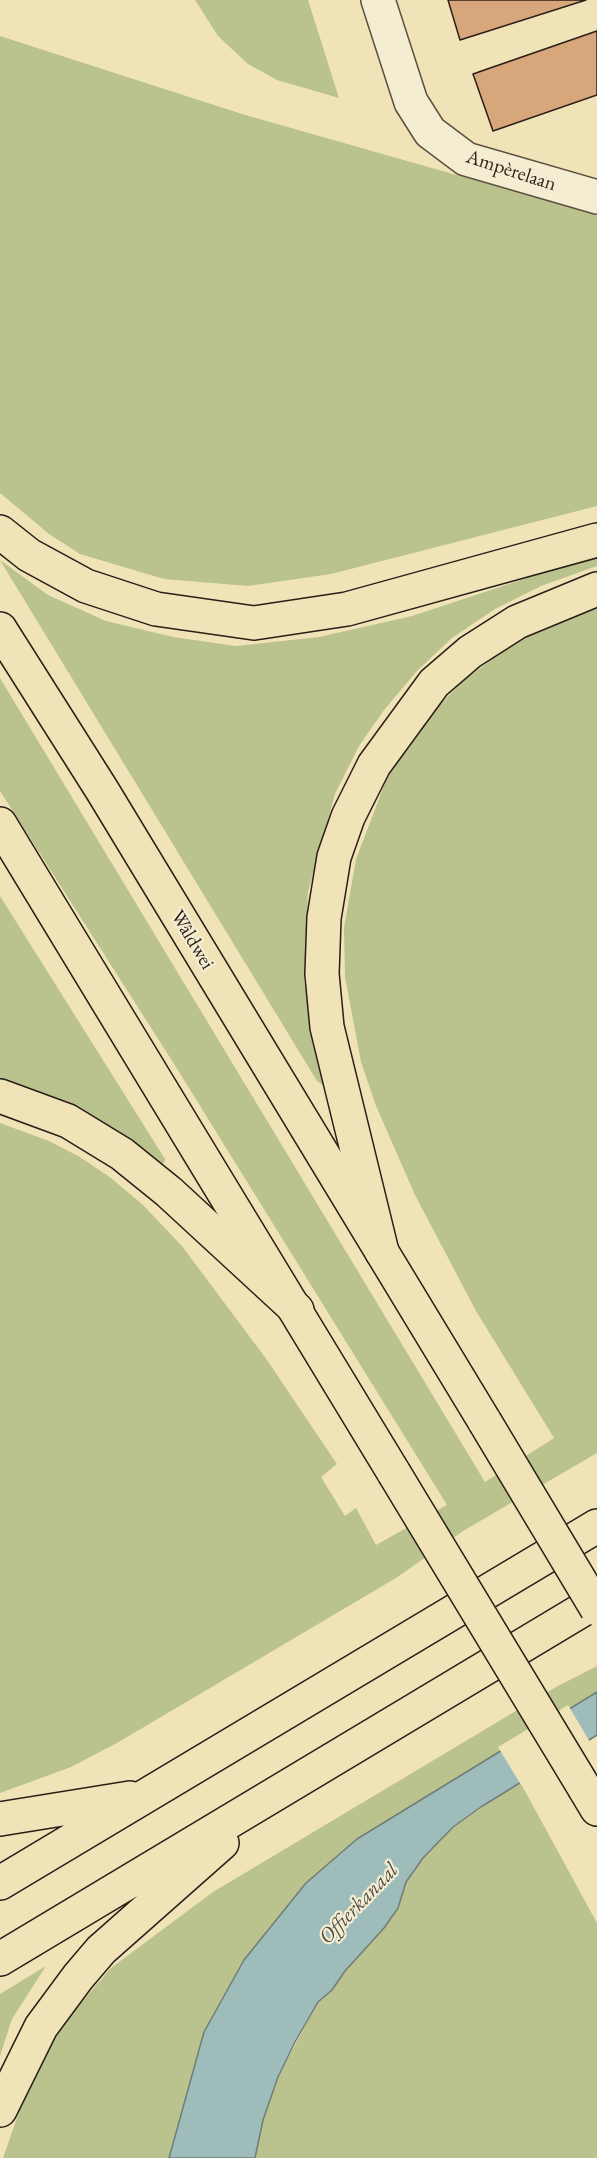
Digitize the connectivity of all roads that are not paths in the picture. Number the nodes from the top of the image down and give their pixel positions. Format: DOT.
graph roads {
  1 [pos="378,0"];
  2 [pos="597,197"];
  3 [pos="0,532"];
  4 [pos="597,540"];
  5 [pos="597,589"];
  6 [pos="0,629"];
  7 [pos="0,824"];
  8 [pos="0,1096"];
  9 [pos="382,1252"];
  10 [pos="297,1310"];
  11 [pos="597,1526"];
  12 [pos="597,1601"];
  13 [pos="597,1609"];
  14 [pos="282,1790"];
  15 [pos="147,1796"];
  16 [pos="591,1799"];
  17 [pos="0,1819"];
  18 [pos="0,1883"];
  19 [pos="0,1959"];
  20 [pos="0,2110"];
  1 -- 2 [label="street, Ampèrelaan"];
  3 -- 4 [label="highway"];
  5 -- 9 [label="highway"];
  6 -- 9 [label="highway, Wâldwei"];
  7 -- 10 [label="highway"];
  8 -- 10 [label="highway"];
  9 -- 13 [label="highway, Wâldwei, bridge"];
  10 -- 16 [label="highway, bridge"];
  11 -- 15 [label="highway"];
  12 -- 14 [label="highway"];
  14 -- 19 [label="highway"];
  14 -- 20 [label="highway"];
  15 -- 17 [label="highway"];
  15 -- 18 [label="highway"];
}
